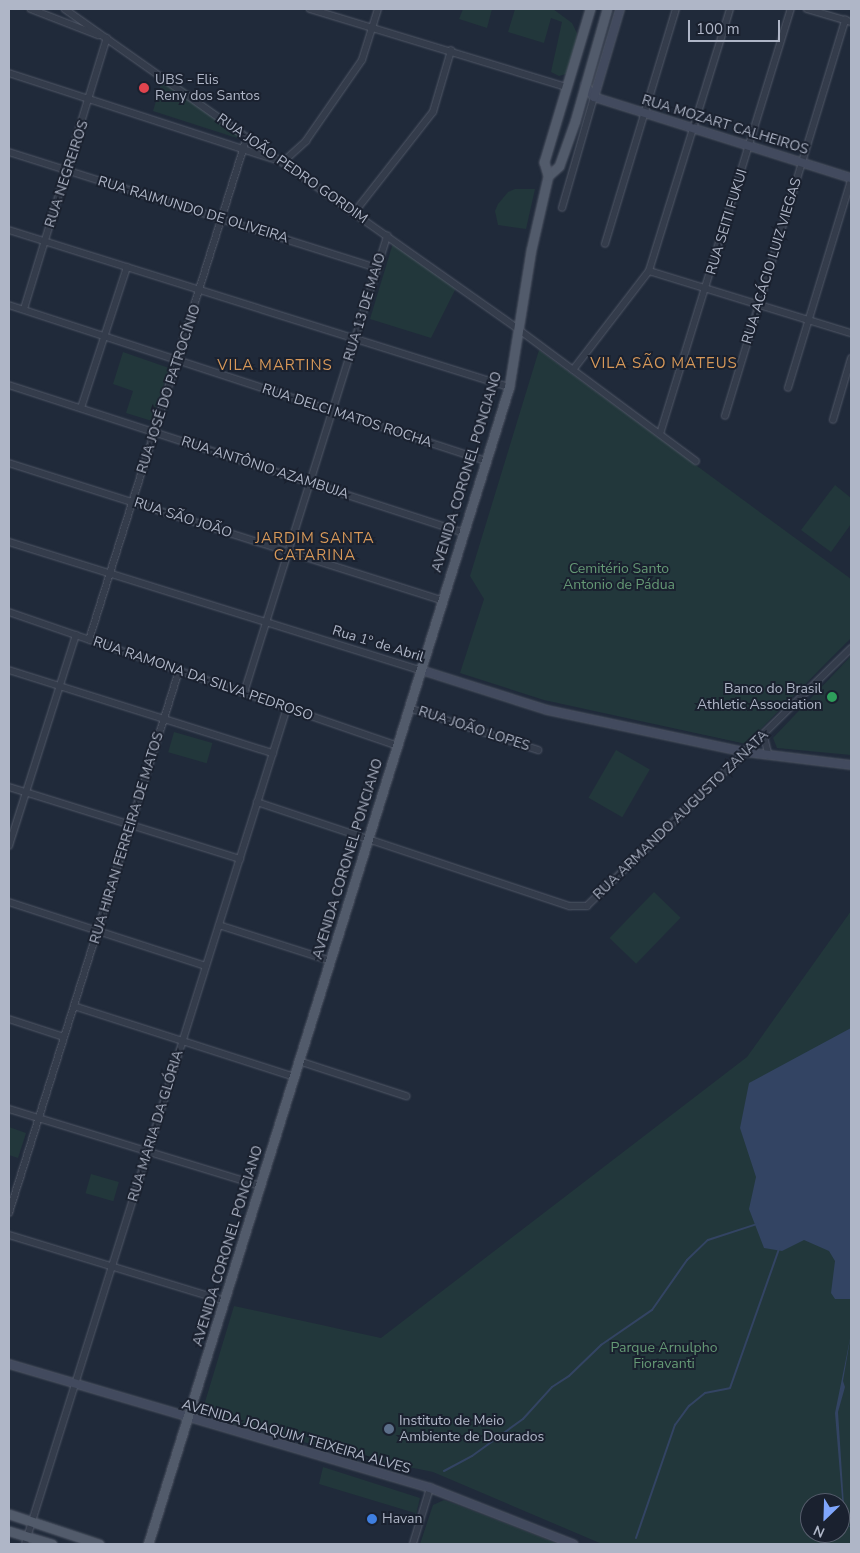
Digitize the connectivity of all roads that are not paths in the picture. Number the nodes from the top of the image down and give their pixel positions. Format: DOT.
graph roads {
  1 [pos="31,9"];
  2 [pos="65,9"];
  3 [pos="310,9"];
  4 [pos="378,9"];
  5 [pos="590,9"];
  6 [pos="607,9"];
  7 [pos="620,9"];
  8 [pos="676,9"];
  9 [pos="730,9"];
  10 [pos="791,9"];
  11 [pos="807,9"];
  12 [pos="848,21"];
  13 [pos="373,28"];
  14 [pos="107,38"];
  15 [pos="451,51"];
  16 [pos="9,73"];
  17 [pos="585,85"];
  18 [pos="566,87"];
  19 [pos="593,97"];
  20 [pos="90,99"];
  21 [pos="581,101"];
  22 [pos="644,113"];
  23 [pos="693,128"];
  24 [pos="552,136"];
  25 [pos="247,137"];
  26 [pos="567,143"];
  27 [pos="750,146"];
  28 [pos="246,149"];
  29 [pos="9,152"];
  30 [pos="283,162"];
  31 [pos="802,162"];
  32 [pos="68,171"];
  33 [pos="548,176"];
  34 [pos="851,179"];
  35 [pos="562,208"];
  36 [pos="354,213"];
  37 [pos="223,220"];
  38 [pos="9,230"];
  39 [pos="387,236"];
  40 [pos="45,242"];
  41 [pos="605,244"];
  42 [pos="127,267"];
  43 [pos="378,268"];
  44 [pos="650,271"];
  45 [pos="706,288"];
  46 [pos="200,290"];
  47 [pos="9,304"];
  48 [pos="759,304"];
  49 [pos="24,310"];
  50 [pos="810,320"];
  51 [pos="519,330"];
  52 [pos="851,333"];
  53 [pos="104,336"];
  54 [pos="356,339"];
  55 [pos="851,359"];
  56 [pos="178,360"];
  57 [pos="573,370"];
  58 [pos="9,385"];
  59 [pos="509,388"];
  60 [pos="788,388"];
  61 [pos="81,408"];
  62 [pos="333,411"];
  63 [pos="725,416"];
  64 [pos="833,420"];
  65 [pos="155,433"];
  66 [pos="660,434"];
  67 [pos="486,461"];
  68 [pos="696,461"];
  69 [pos="9,463"];
  70 [pos="310,483"];
  71 [pos="133,502"];
  72 [pos="464,533"];
  73 [pos="9,542"];
  74 [pos="289,552"];
  75 [pos="110,573"];
  76 [pos="443,601"];
  77 [pos="9,612"];
  78 [pos="266,622"];
  79 [pos="76,635"];
  80 [pos="89,640"];
  81 [pos="851,648"];
  82 [pos="9,670"];
  83 [pos="421,670"];
  84 [pos="179,671"];
  85 [pos="58,685"];
  86 [pos="244,693"];
  87 [pos="287,708"];
  88 [pos="409,708"];
  89 [pos="164,719"];
  90 [pos="764,735"];
  91 [pos="398,746"];
  92 [pos="538,750"];
  93 [pos="745,752"];
  94 [pos="273,753"];
  95 [pos="769,754"];
  96 [pos="851,764"];
  97 [pos="9,787"];
  98 [pos="26,792"];
  99 [pos="257,802"];
  100 [pos="131,825"];
  101 [pos="368,840"];
  102 [pos="9,846"];
  103 [pos="240,859"];
  104 [pos="9,902"];
  105 [pos="219,925"];
  106 [pos="98,930"];
  107 [pos="331,961"];
  108 [pos="206,966"];
  109 [pos="74,1006"];
  110 [pos="9,1019"];
  111 [pos="64,1037"];
  112 [pos="182,1042"];
  113 [pos="299,1061"];
  114 [pos="295,1077"];
  115 [pos="406,1096"];
  116 [pos="9,1109"];
  117 [pos="38,1118"];
  118 [pos="148,1152"];
  119 [pos="261,1186"];
  120 [pos="9,1213"];
  121 [pos="9,1235"];
  122 [pos="111,1268"];
  123 [pos="225,1301"];
  124 [pos="9,1364"];
  125 [pos="75,1385"];
  126 [pos="188,1419"];
  127 [pos="430,1488"];
  128 [pos="9,1514"];
  129 [pos="32,1521"];
  130 [pos="9,1531"];
  131 [pos="26,1540"];
  132 [pos="52,1544"];
  133 [pos="99,1544"];
  134 [pos="148,1544"];
  135 [pos="412,1544"];
  136 [pos="573,1544"];
  1 -- 14 [label="street"];
  2 -- 14 [label="street, RUA JOÃO PEDRO GORDIM"];
  3 -- 13 [label="street"];
  4 -- 13 [label="street"];
  5 -- 18 [label="main road, AVENIDA CORONEL PONCIANO"];
  6 -- 17 [label="main road, AVENIDA CORONEL PONCIANO"];
  7 -- 19 [label="street"];
  8 -- 22 [label="street"];
  9 -- 23 [label="street"];
  10 -- 27 [label="street, RUA SEITI FUKUI"];
  11 -- 12 [label="street"];
  12 -- 31 [label="street, RUA ACÁCIO LUIZ VIEGAS"];
  13 -- 15 [label="street"];
  13 -- 30 [label="street"];
  14 -- 20 [label="street, RUA NEGREIROS"];
  14 -- 25 [label="street, RUA JOÃO PEDRO GORDIM"];
  15 -- 18 [label="street"];
  15 -- 36 [label="street"];
  16 -- 20 [label="street"];
  17 -- 19 [label="street"];
  17 -- 21 [label="main road, AVENIDA CORONEL PONCIANO"];
  18 -- 24 [label="main road, AVENIDA CORONEL PONCIANO"];
  19 -- 21 [label="street"];
  19 -- 22 [label="street, RUA MOZART CALHEIROS"];
  19 -- 35 [label="street"];
  20 -- 28 [label="street"];
  20 -- 32 [label="street, RUA NEGREIROS"];
  21 -- 26 [label="main road, AVENIDA CORONEL PONCIANO"];
  22 -- 23 [label="street, RUA MOZART CALHEIROS"];
  22 -- 41 [label="street"];
  23 -- 27 [label="street, RUA MOZART CALHEIROS"];
  23 -- 44 [label="street"];
  24 -- 26 [label="main road"];
  24 -- 33 [label="main road, AVENIDA CORONEL PONCIANO"];
  25 -- 28 [label="street, RUA JOSÉ DO PATROCÍNIO"];
  25 -- 30 [label="street, RUA JOÃO PEDRO GORDIM"];
  26 -- 33 [label="main road, AVENIDA CORONEL PONCIANO"];
  27 -- 31 [label="street, RUA MOZART CALHEIROS"];
  27 -- 45 [label="street, RUA SEITI FUKUI"];
  28 -- 30 [label="street"];
  28 -- 37 [label="street, RUA JOSÉ DO PATROCÍNIO"];
  29 -- 32 [label="street, RUA RAIMUNDO DE OLIVEIRA"];
  30 -- 36 [label="street, RUA JOÃO PEDRO GORDIM"];
  31 -- 34 [label="street, RUA MOZART CALHEIROS"];
  31 -- 48 [label="street, RUA ACÁCIO LUIZ VIEGAS"];
  32 -- 37 [label="street, RUA RAIMUNDO DE OLIVEIRA"];
  32 -- 40 [label="street, RUA NEGREIROS"];
  33 -- 51 [label="main road, AVENIDA CORONEL PONCIANO"];
  34 -- 50 [label="street"];
  36 -- 39 [label="street, RUA JOÃO PEDRO GORDIM"];
  37 -- 43 [label="street, RUA RAIMUNDO DE OLIVEIRA"];
  37 -- 46 [label="street, RUA JOSÉ DO PATROCÍNIO"];
  38 -- 40 [label="street"];
  39 -- 43 [label="street, RUA 13 DE MAIO"];
  39 -- 51 [label="street, RUA JOÃO PEDRO GORDIM"];
  40 -- 42 [label="street"];
  40 -- 49 [label="street, RUA NEGREIROS"];
  42 -- 46 [label="street"];
  42 -- 53 [label="street"];
  43 -- 54 [label="street, RUA 13 DE MAIO"];
  44 -- 45 [label="street"];
  44 -- 57 [label="street"];
  45 -- 48 [label="street"];
  45 -- 66 [label="street, RUA SEITI FUKUI"];
  46 -- 54 [label="street"];
  46 -- 56 [label="street, RUA JOSÉ DO PATROCÍNIO"];
  47 -- 49 [label="street, RUA DELCI MATOS ROCHA"];
  48 -- 50 [label="street"];
  48 -- 63 [label="street, RUA ACÁCIO LUIZ VIEGAS"];
  49 -- 53 [label="street, RUA DELCI MATOS ROCHA"];
  50 -- 52 [label="street"];
  50 -- 60 [label="street"];
  51 -- 57 [label="street, RUA JOÃO PEDRO GORDIM"];
  51 -- 59 [label="main road, AVENIDA CORONEL PONCIANO"];
  53 -- 56 [label="street, RUA DELCI MATOS ROCHA"];
  53 -- 61 [label="street"];
  54 -- 59 [label="street"];
  54 -- 62 [label="street, RUA 13 DE MAIO"];
  55 -- 64 [label="street"];
  56 -- 62 [label="street, RUA DELCI MATOS ROCHA"];
  56 -- 65 [label="street, RUA JOSÉ DO PATROCÍNIO"];
  57 -- 66 [label="street, RUA JOÃO PEDRO GORDIM"];
  58 -- 61 [label="street, RUA ANTÔNIO AZAMBUJA"];
  59 -- 67 [label="main road, AVENIDA CORONEL PONCIANO"];
  61 -- 65 [label="street, RUA ANTÔNIO AZAMBUJA"];
  62 -- 67 [label="street, RUA DELCI MATOS ROCHA"];
  62 -- 70 [label="street, RUA 13 DE MAIO"];
  65 -- 70 [label="street, RUA ANTÔNIO AZAMBUJA"];
  65 -- 71 [label="street, RUA JOSÉ DO PATROCÍNIO"];
  66 -- 68 [label="street, RUA JOÃO PEDRO GORDIM"];
  67 -- 72 [label="main road, AVENIDA CORONEL PONCIANO"];
  69 -- 71 [label="street, RUA SÃO JOÃO"];
  70 -- 72 [label="street, RUA ANTÔNIO AZAMBUJA"];
  70 -- 74 [label="street, RUA 13 DE MAIO"];
  71 -- 74 [label="street, RUA SÃO JOÃO"];
  71 -- 75 [label="street, RUA JOSÉ DO PATROCÍNIO"];
  72 -- 76 [label="main road, AVENIDA CORONEL PONCIANO"];
  73 -- 75 [label="street, Rua 1º de Abril"];
  74 -- 76 [label="street, RUA SÃO JOÃO"];
  74 -- 78 [label="street, RUA 13 DE MAIO"];
  75 -- 78 [label="street, Rua 1º de Abril"];
  75 -- 80 [label="street, RUA JOSÉ DO PATROCÍNIO"];
  76 -- 83 [label="main road, AVENIDA CORONEL PONCIANO"];
  77 -- 79 [label="street, RUA RAMONA DA SILVA PEDROSO"];
  78 -- 83 [label="street, Rua 1º de Abril"];
  78 -- 86 [label="street, RUA 13 DE MAIO"];
  79 -- 80 [label="street, RUA RAMONA DA SILVA PEDROSO"];
  79 -- 85 [label="street"];
  80 -- 84 [label="street, RUA RAMONA DA SILVA PEDROSO"];
  81 -- 90 [label="street, RUA ARMANDO AUGUSTO ZANATA"];
  82 -- 85 [label="street"];
  83 -- 88 [label="main road, AVENIDA CORONEL PONCIANO"];
  83 -- 93 [label="street, Rua 1º de Abril"];
  84 -- 86 [label="street, RUA RAMONA DA SILVA PEDROSO"];
  84 -- 89 [label="street, RUA HIRAN FERREIRA DE MATOS"];
  85 -- 89 [label="street"];
  85 -- 98 [label="street"];
  86 -- 87 [label="street, RUA RAMONA DA SILVA PEDROSO"];
  87 -- 91 [label="street, RUA RAMONA DA SILVA PEDROSO"];
  87 -- 94 [label="street, RUA MARIA DA GLÓRIA"];
  88 -- 91 [label="main road, AVENIDA CORONEL PONCIANO"];
  88 -- 92 [label="street, RUA JOÃO LOPES"];
  89 -- 94 [label="street"];
  89 -- 100 [label="street, RUA HIRAN FERREIRA DE MATOS"];
  90 -- 93 [label="street, RUA ARMANDO AUGUSTO ZANATA"];
  90 -- 95 [label="street"];
  91 -- 101 [label="main road, AVENIDA CORONEL PONCIANO"];
  93 -- 95 [label="street, Rua 1º de Abril"];
  93 -- 101 [label="street, RUA ARMANDO AUGUSTO ZANATA"];
  94 -- 99 [label="street, RUA MARIA DA GLÓRIA"];
  95 -- 96 [label="street, Rua 1º de Abril"];
  97 -- 98 [label="street"];
  98 -- 100 [label="street"];
  98 -- 102 [label="street"];
  99 -- 101 [label="street, RUA ARMANDO AUGUSTO ZANATA"];
  99 -- 103 [label="street, RUA MARIA DA GLÓRIA"];
  100 -- 103 [label="street"];
  100 -- 106 [label="street, RUA HIRAN FERREIRA DE MATOS"];
  101 -- 107 [label="main road, AVENIDA CORONEL PONCIANO"];
  103 -- 105 [label="street, RUA MARIA DA GLÓRIA"];
  104 -- 106 [label="street"];
  105 -- 107 [label="street"];
  105 -- 108 [label="street, RUA MARIA DA GLÓRIA"];
  106 -- 108 [label="street"];
  106 -- 109 [label="street, RUA HIRAN FERREIRA DE MATOS"];
  107 -- 113 [label="main road, AVENIDA CORONEL PONCIANO"];
  108 -- 112 [label="street, RUA MARIA DA GLÓRIA"];
  109 -- 111 [label="street, RUA HIRAN FERREIRA DE MATOS"];
  109 -- 112 [label="street"];
  110 -- 111 [label="street"];
  111 -- 117 [label="street, RUA HIRAN FERREIRA DE MATOS"];
  112 -- 114 [label="street"];
  112 -- 118 [label="street, RUA MARIA DA GLÓRIA"];
  113 -- 114 [label="main road, AVENIDA CORONEL PONCIANO"];
  113 -- 115 [label="street"];
  114 -- 119 [label="main road, AVENIDA CORONEL PONCIANO"];
  116 -- 117 [label="street"];
  117 -- 118 [label="street"];
  117 -- 120 [label="street, RUA HIRAN FERREIRA DE MATOS"];
  118 -- 119 [label="street"];
  118 -- 122 [label="street, RUA MARIA DA GLÓRIA"];
  119 -- 123 [label="main road, AVENIDA CORONEL PONCIANO"];
  121 -- 122 [label="street"];
  122 -- 123 [label="street"];
  122 -- 125 [label="street, RUA MARIA DA GLÓRIA"];
  123 -- 126 [label="main road, AVENIDA CORONEL PONCIANO"];
  124 -- 125 [label="street, AVENIDA JOAQUIM TEIXEIRA ALVES"];
  125 -- 126 [label="street, AVENIDA JOAQUIM TEIXEIRA ALVES"];
  125 -- 129 [label="street, RUA MARIA DA GLÓRIA"];
  126 -- 127 [label="street, AVENIDA JOAQUIM TEIXEIRA ALVES"];
  126 -- 134 [label="main road, AVENIDA CORONEL PONCIANO"];
  127 -- 135 [label="street"];
  127 -- 136 [label="street, AVENIDA JOAQUIM TEIXEIRA ALVES"];
  128 -- 129 [label="main road"];
  129 -- 131 [label="street, RUA MARIA DA GLÓRIA"];
  129 -- 133 [label="main road"];
  130 -- 131 [label="main road"];
  131 -- 132 [label="main road"];
}
